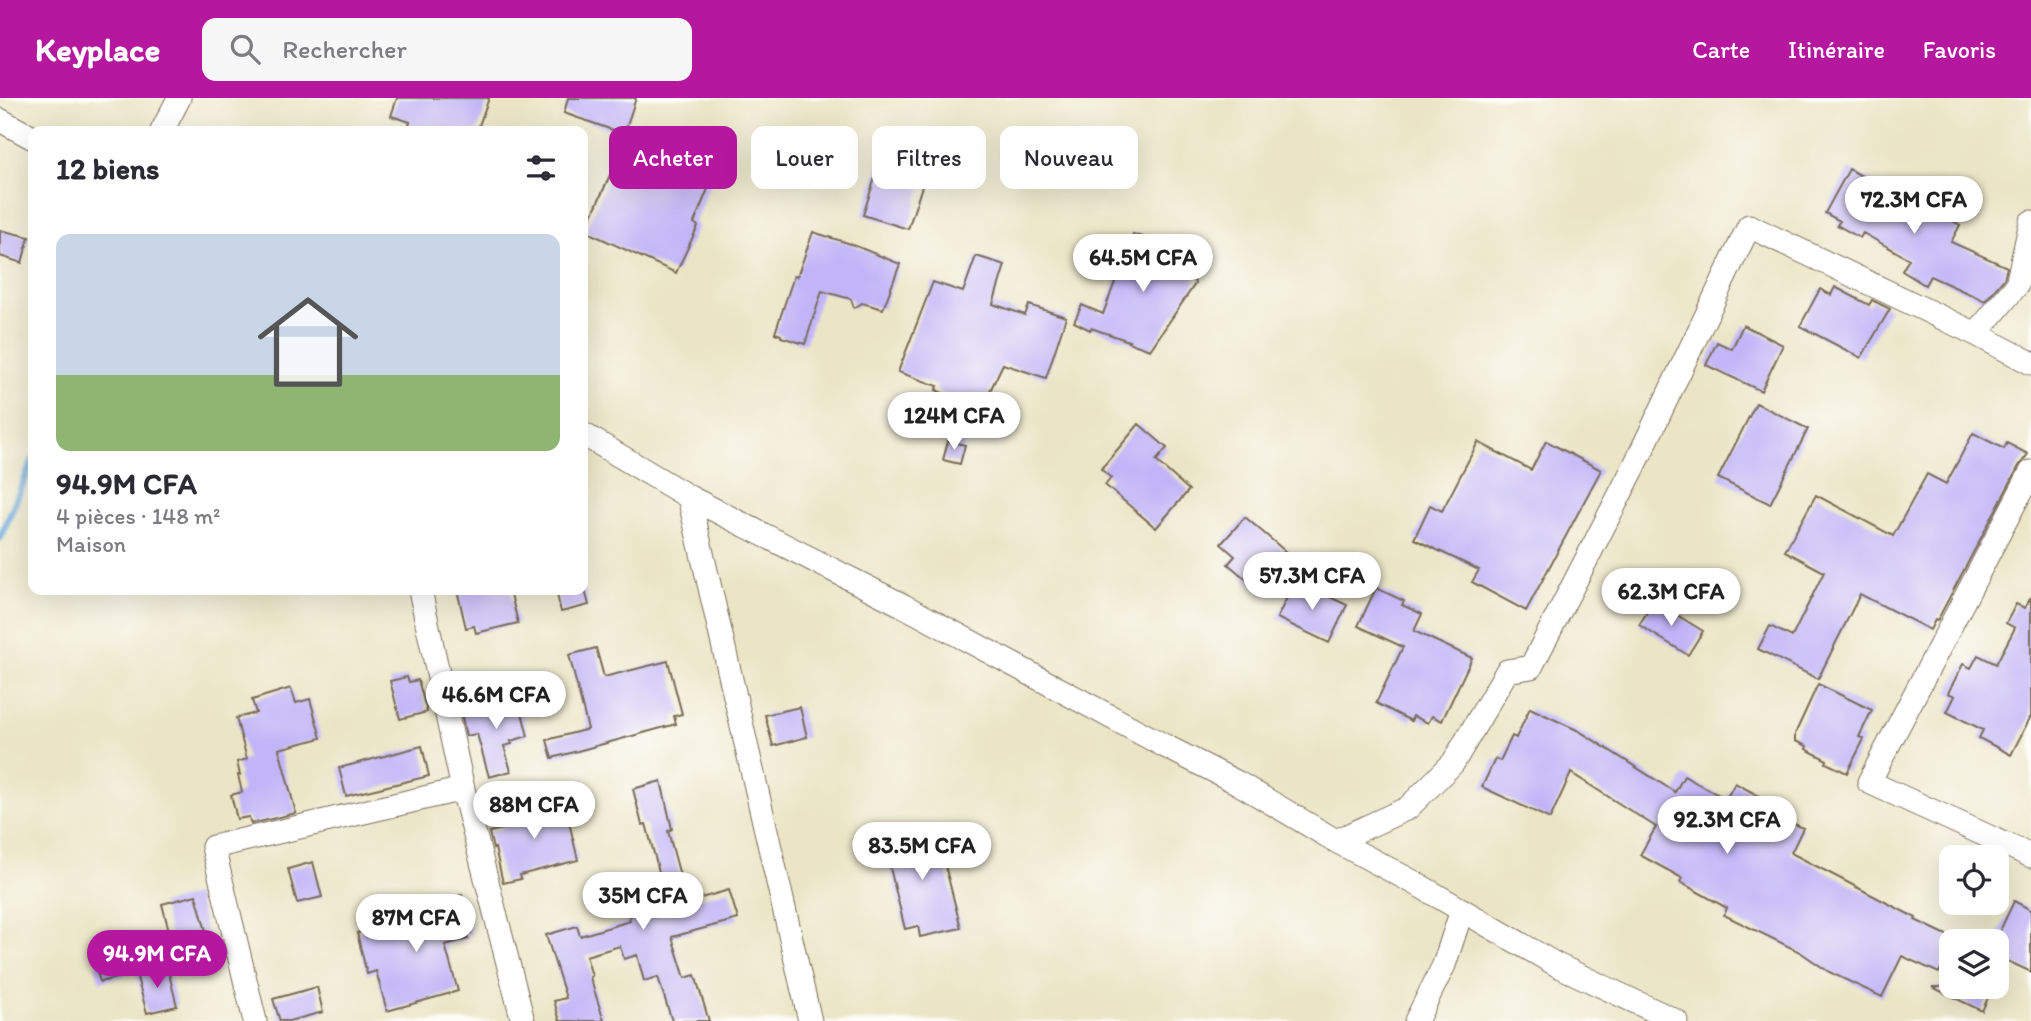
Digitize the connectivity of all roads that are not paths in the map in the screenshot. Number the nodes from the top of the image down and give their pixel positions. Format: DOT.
graph roads {
  1 [pos="179,98"];
  2 [pos="0,120"];
  3 [pos="165,126"];
  4 [pos="28,135"];
  5 [pos="2031,222"];
  6 [pos="1976,334"];
  7 [pos="2031,363"];
  8 [pos="588,437"];
  9 [pos="2031,472"];
  10 [pos="689,497"];
  11 [pos="421,595"];
  12 [pos="463,789"];
  13 [pos="1336,841"];
  14 [pos="2031,856"];
  15 [pos="1462,910"];
  16 [pos="255,1021"];
  17 [pos="523,1021"];
  18 [pos="810,1021"];
  19 [pos="1416,1021"];
  20 [pos="1676,1021"];
  1 -- 3 [label="street"];
  2 -- 4 [label="street"];
  5 -- 6 [label="street"];
  6 -- 7 [label="street"];
  6 -- 13 [label="street"];
  8 -- 10 [label="street"];
  9 -- 14 [label="street"];
  10 -- 13 [label="street"];
  10 -- 18 [label="street"];
  11 -- 12 [label="street"];
  12 -- 16 [label="street"];
  12 -- 17 [label="street"];
  13 -- 15 [label="street"];
  15 -- 19 [label="street"];
  15 -- 20 [label="street"];
}
